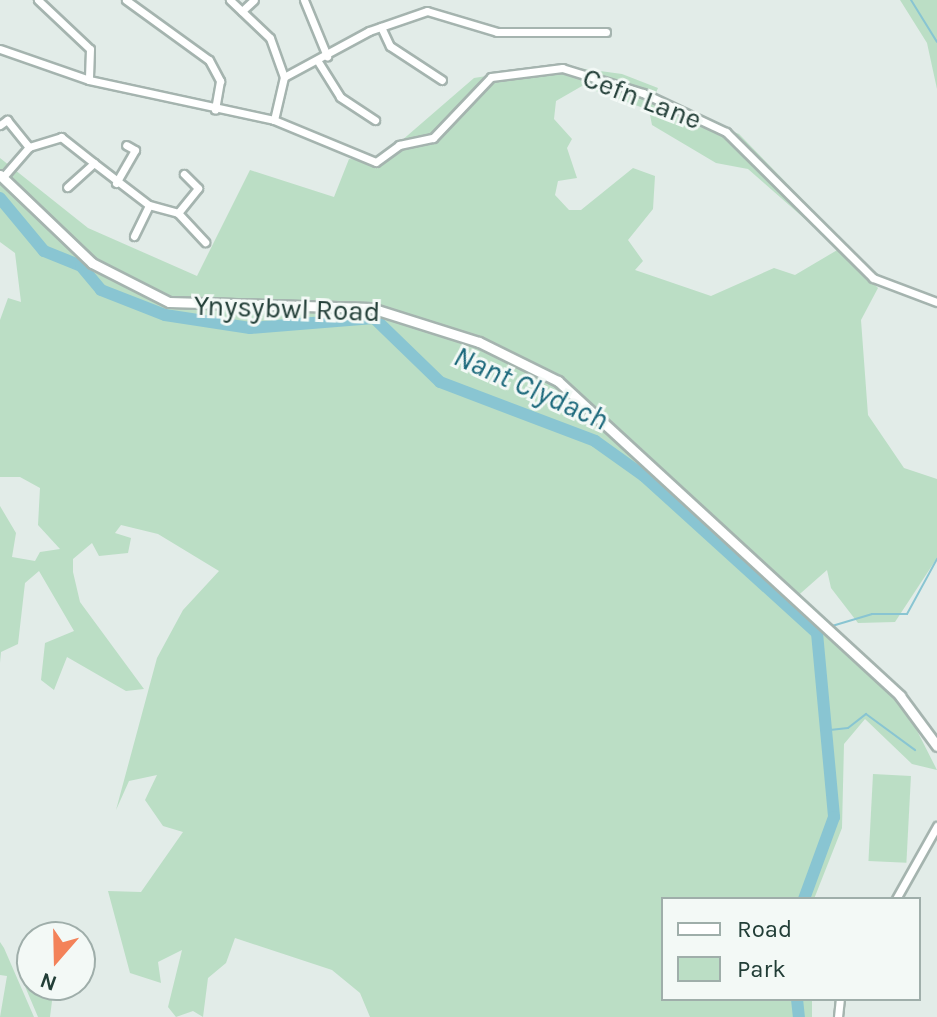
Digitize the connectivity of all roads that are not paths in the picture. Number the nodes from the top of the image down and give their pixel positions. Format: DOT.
graph roads {
  1 [pos="38,0"];
  2 [pos="126,0"];
  3 [pos="230,0"];
  4 [pos="254,0"];
  5 [pos="304,0"];
  6 [pos="242,11"];
  7 [pos="381,27"];
  8 [pos="606,32"];
  9 [pos="0,49"];
  10 [pos="327,56"];
  11 [pos="319,63"];
  12 [pos="284,77"];
  13 [pos="89,80"];
  14 [pos="442,80"];
  15 [pos="215,110"];
  16 [pos="274,120"];
  17 [pos="375,120"];
  18 [pos="0,125"];
  19 [pos="126,145"];
  20 [pos="29,147"];
  21 [pos="94,163"];
  22 [pos="184,174"];
  23 [pos="2,176"];
  24 [pos="68,183"];
  25 [pos="116,183"];
  26 [pos="149,205"];
  27 [pos="178,213"];
  28 [pos="133,232"];
  29 [pos="205,242"];
  30 [pos="937,302"];
  31 [pos="937,746"];
  32 [pos="937,826"];
  33 [pos="897,897"];
  1 -- 13 [label="street"];
  2 -- 15 [label="street"];
  3 -- 6 [label="street"];
  4 -- 6 [label="street"];
  5 -- 10 [label="street"];
  6 -- 12 [label="street"];
  7 -- 8 [label="street"];
  7 -- 10 [label="street"];
  7 -- 14 [label="street"];
  9 -- 13 [label="street, Cefn Lane"];
  10 -- 11 [label="street"];
  11 -- 12 [label="street"];
  11 -- 17 [label="street"];
  12 -- 16 [label="street"];
  13 -- 15 [label="street, Cefn Lane"];
  15 -- 16 [label="street, Cefn Lane"];
  16 -- 30 [label="street, Cefn Lane"];
  18 -- 20 [label="street"];
  19 -- 25 [label="street"];
  20 -- 21 [label="street"];
  20 -- 23 [label="street"];
  21 -- 24 [label="street"];
  21 -- 25 [label="street"];
  22 -- 27 [label="street"];
  23 -- 31 [label="main road, Ynysybwl Road"];
  25 -- 26 [label="street"];
  26 -- 27 [label="street"];
  26 -- 28 [label="street"];
  27 -- 29 [label="street"];
  32 -- 33 [label="street"];
}
